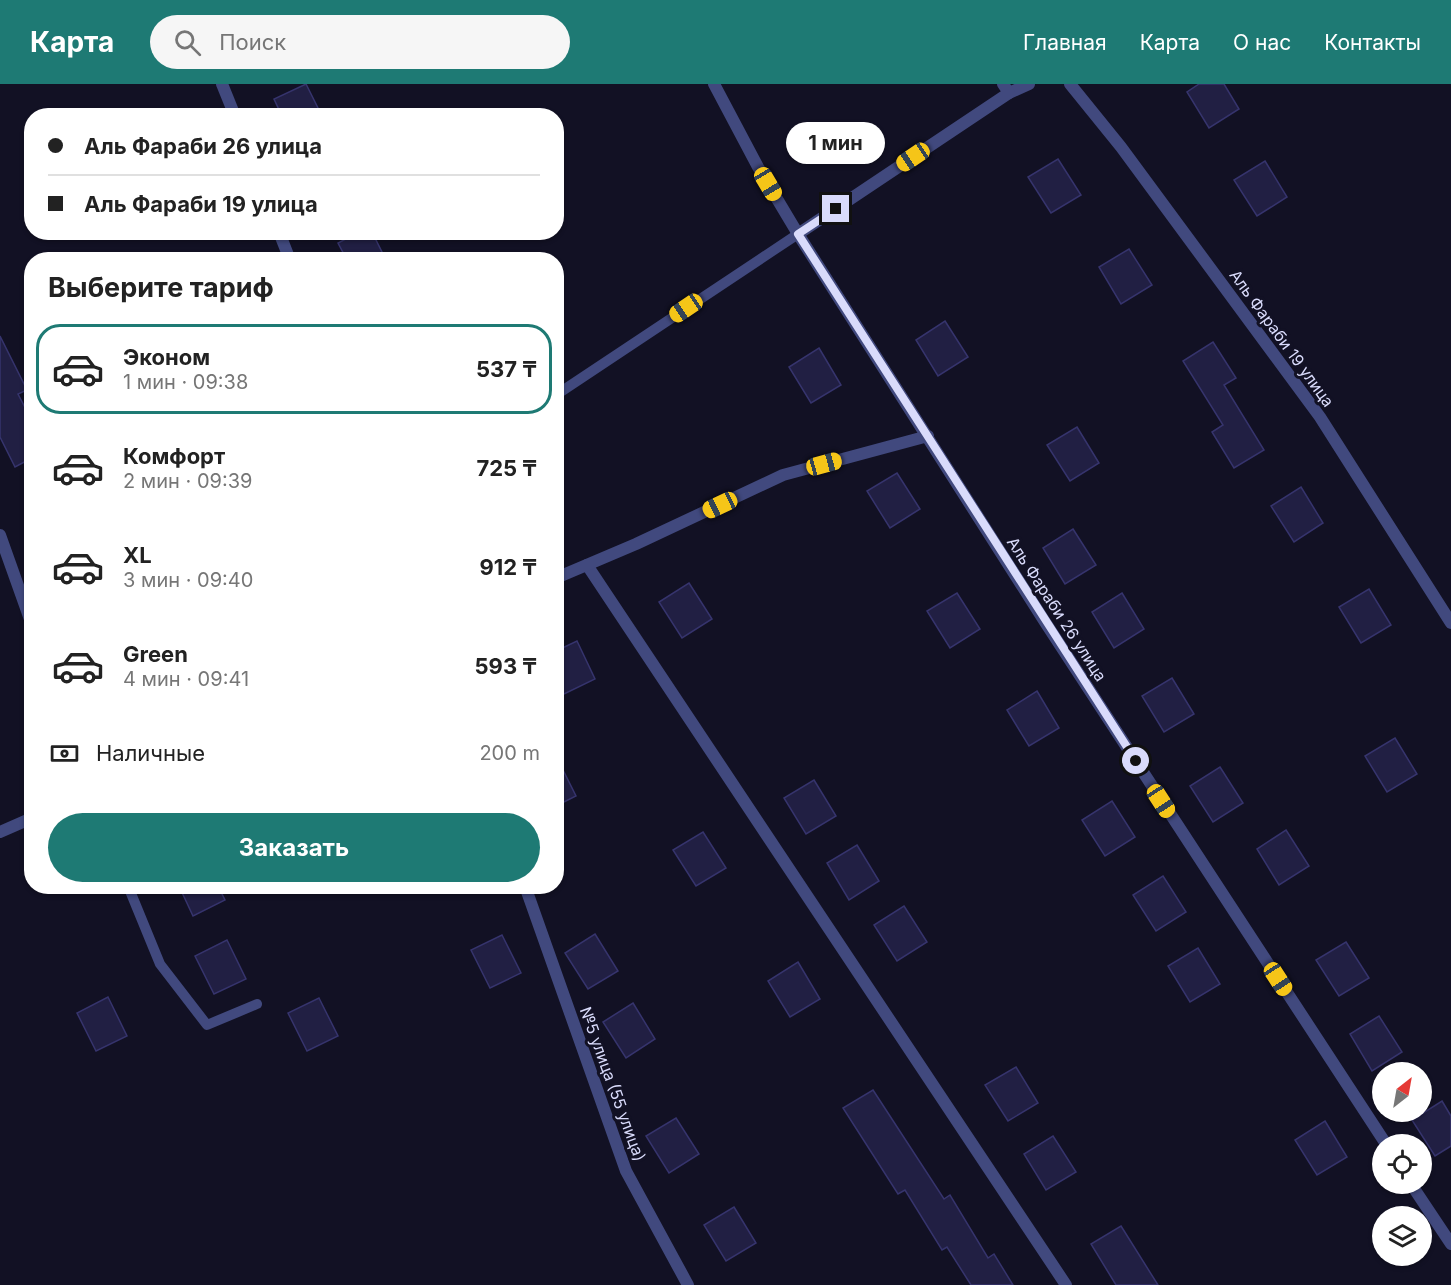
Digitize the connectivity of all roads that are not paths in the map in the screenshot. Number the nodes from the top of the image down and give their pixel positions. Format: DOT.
graph roads {
  1 [pos="222,84"];
  2 [pos="714,84"];
  3 [pos="1029,84"];
  4 [pos="1070,84"];
  5 [pos="1006,89"];
  6 [pos="232,108"];
  7 [pos="798,234"];
  8 [pos="564,390"];
  9 [pos="928,436"];
  10 [pos="0,536"];
  11 [pos="587,565"];
  12 [pos="564,575"];
  13 [pos="24,603"];
  14 [pos="1451,623"];
  15 [pos="24,822"];
  16 [pos="0,832"];
  17 [pos="131,894"];
  18 [pos="528,894"];
  19 [pos="257,1004"];
  20 [pos="1379,1134"];
  21 [pos="1418,1194"];
  22 [pos="1451,1244"];
  23 [pos="688,1285"];
  24 [pos="1066,1285"];
  1 -- 6 [label="street"];
  2 -- 7 [label="street, Аль Фараби 26 улица"];
  3 -- 5 [label="street"];
  4 -- 14 [label="street, Аль Фараби 19 улица"];
  5 -- 7 [label="street"];
  7 -- 8 [label="lane"];
  7 -- 9 [label="street, Аль Фараби 26 улица"];
  9 -- 11 [label="street"];
  9 -- 20 [label="street, Аль Фараби 26 улица"];
  10 -- 13 [label="street"];
  11 -- 12 [label="street"];
  11 -- 24 [label="street"];
  15 -- 16 [label="street"];
  17 -- 19 [label="lane"];
  18 -- 23 [label="street, №5 улица (55 улица)"];
  21 -- 22 [label="street"];
}
